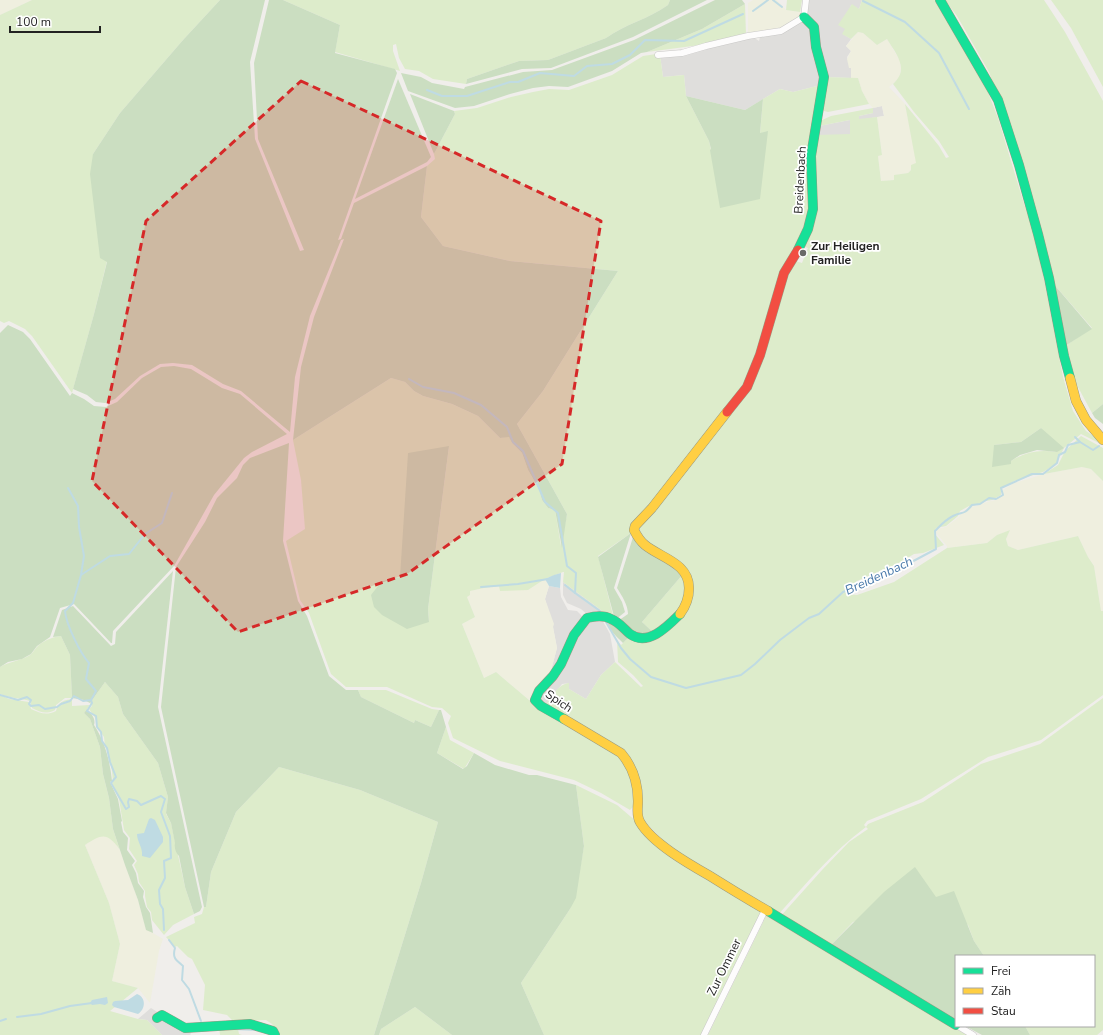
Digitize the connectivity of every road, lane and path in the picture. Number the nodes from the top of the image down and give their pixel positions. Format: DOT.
graph roads {
  1 [pos="806,0"];
  2 [pos="940,0"];
  3 [pos="804,17"];
  4 [pos="658,55"];
  5 [pos="1103,440"];
  6 [pos="637,537"];
  7 [pos="765,910"];
  8 [pos="158,1018"];
  9 [pos="955,1024"];
  10 [pos="960,1027"];
  11 [pos="275,1035"];
  12 [pos="704,1035"];
  13 [pos="973,1035"];
  1 -- 3 [label="street"];
  2 -- 5 [label="street"];
  3 -- 4 [label="street"];
  3 -- 6 [label="street, Breidenbach"];
  6 -- 7 [label="street, Spich"];
  7 -- 9 [label="street"];
  7 -- 12 [label="street, Zur Ommer"];
  8 -- 11 [label="street"];
  10 -- 13 [label="street"];
}
